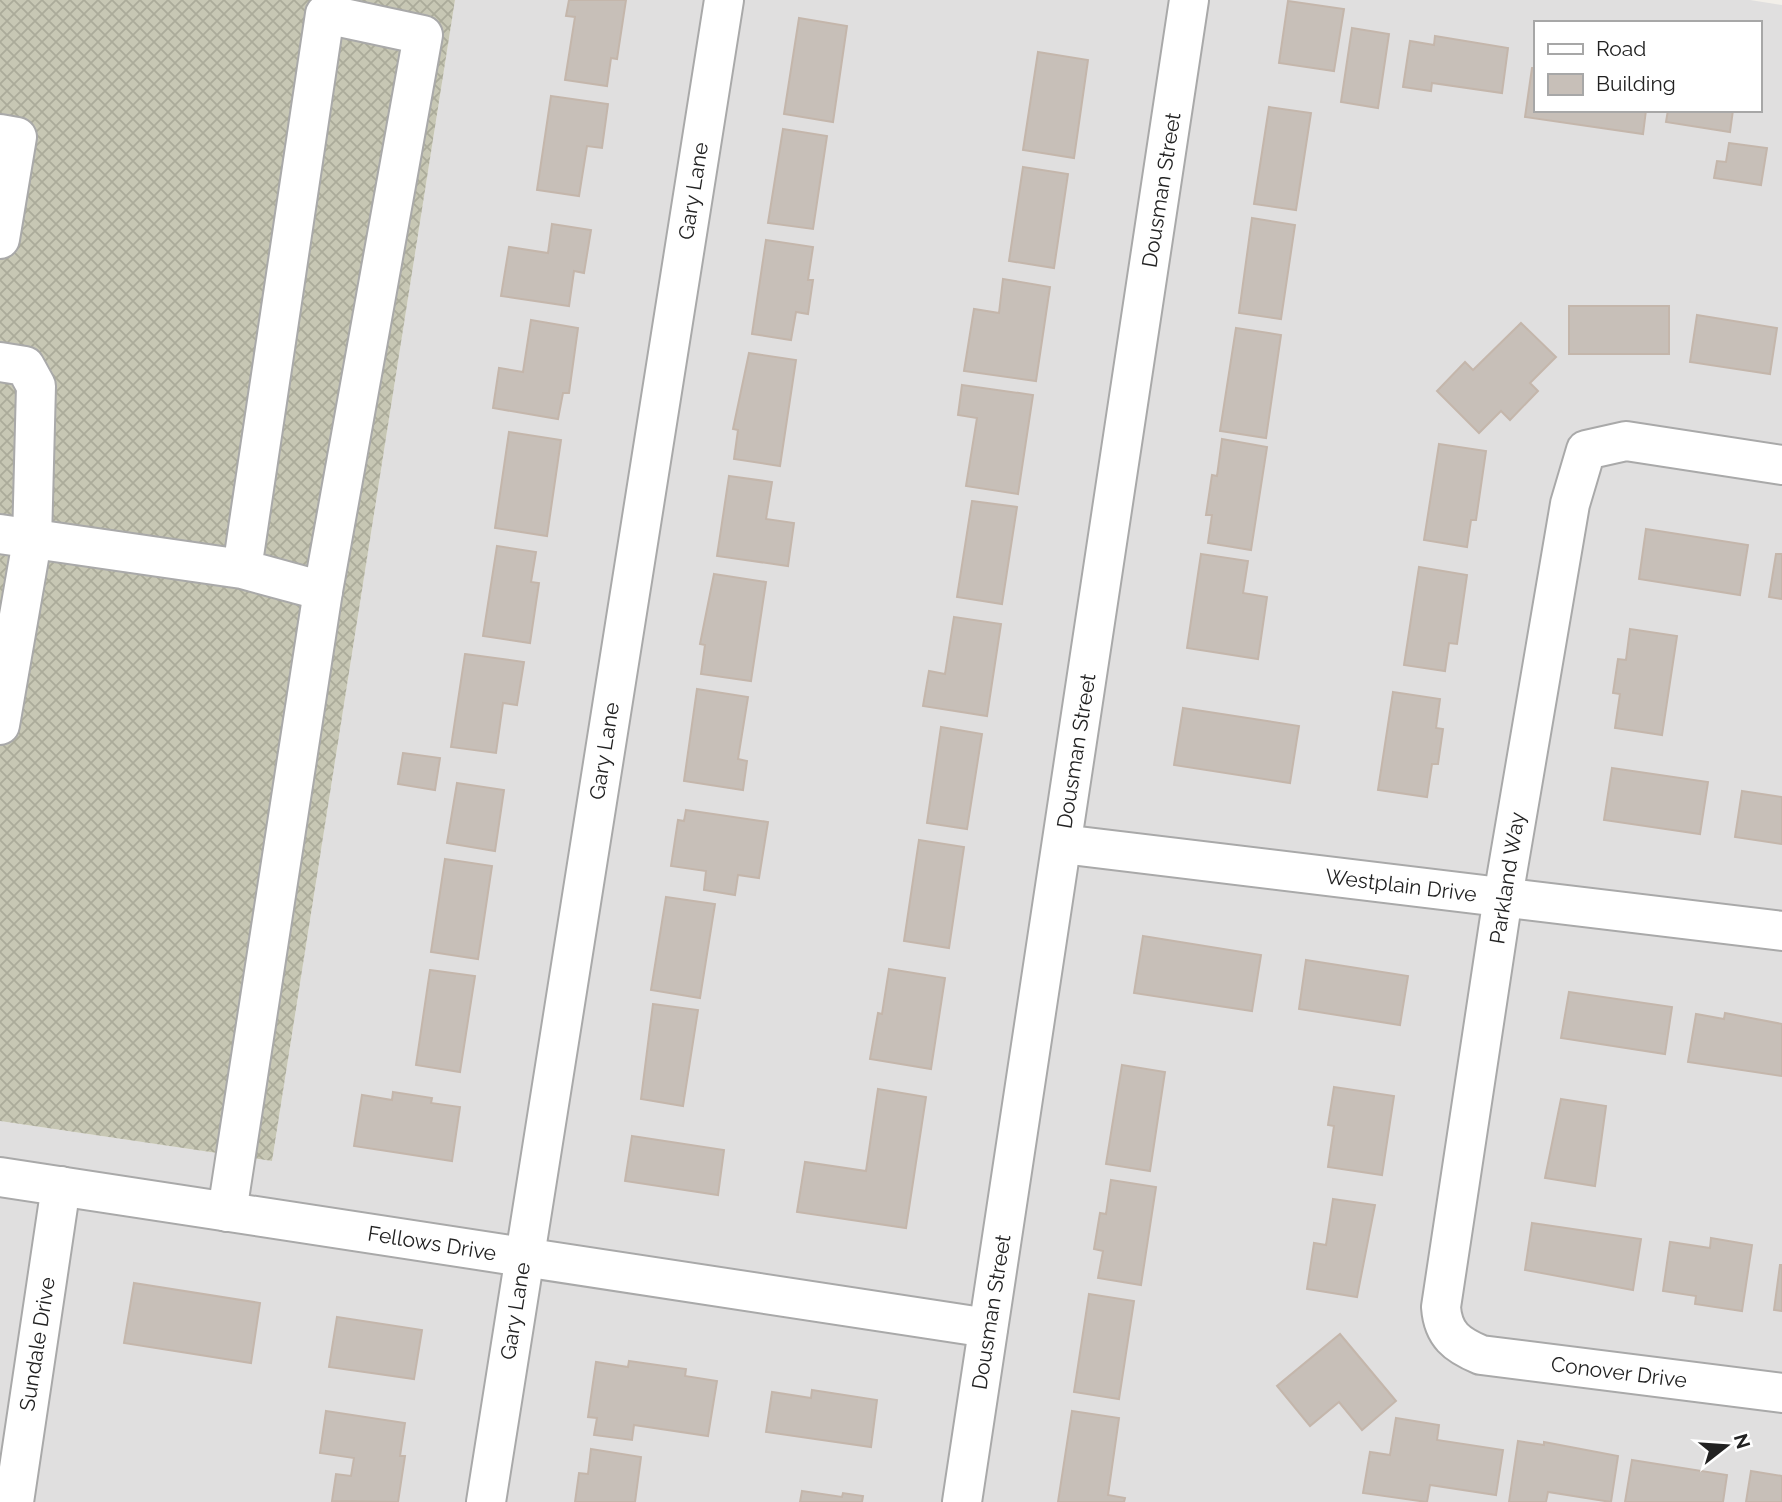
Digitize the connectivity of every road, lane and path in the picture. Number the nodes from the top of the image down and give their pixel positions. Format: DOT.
graph roads {
  1 [pos="724,0"];
  2 [pos="1189,0"];
  3 [pos="0,134"];
  4 [pos="0,239"];
  5 [pos="0,362"];
  6 [pos="1782,465"];
  7 [pos="16,537"];
  8 [pos="242,569"];
  9 [pos="323,591"];
  10 [pos="0,725"];
  11 [pos="1062,844"];
  12 [pos="1503,897"];
  13 [pos="1782,931"];
  14 [pos="0,1177"];
  15 [pos="61,1186"];
  16 [pos="227,1212"];
  17 [pos="523,1257"];
  18 [pos="988,1328"];
  19 [pos="1457,1345"];
  20 [pos="1782,1393"];
  21 [pos="14,1502"];
  22 [pos="486,1502"];
  23 [pos="962,1502"];
  1 -- 17 [label="street, Gary Lane"];
  2 -- 11 [label="street, Dousman Street"];
  3 -- 4 [label="street"];
  5 -- 7 [label="street"];
  6 -- 12 [label="street, Parkland Way"];
  7 -- 8 [label="street"];
  7 -- 10 [label="street"];
  8 -- 9 [label="street"];
  8 -- 9 [label="street"];
  9 -- 16 [label="street"];
  11 -- 12 [label="street, Westplain Drive"];
  11 -- 18 [label="street, Dousman Street"];
  12 -- 13 [label="street, Westplain Drive"];
  12 -- 19 [label="street, Parkland Way"];
  14 -- 15 [label="street, Fellows Drive"];
  15 -- 16 [label="street, Fellows Drive"];
  15 -- 21 [label="street, Sundale Drive"];
  16 -- 17 [label="street, Fellows Drive"];
  17 -- 18 [label="street, Fellows Drive"];
  17 -- 22 [label="street, Gary Lane"];
  18 -- 23 [label="street, Dousman Street"];
  19 -- 20 [label="street, Conover Drive"];
}
